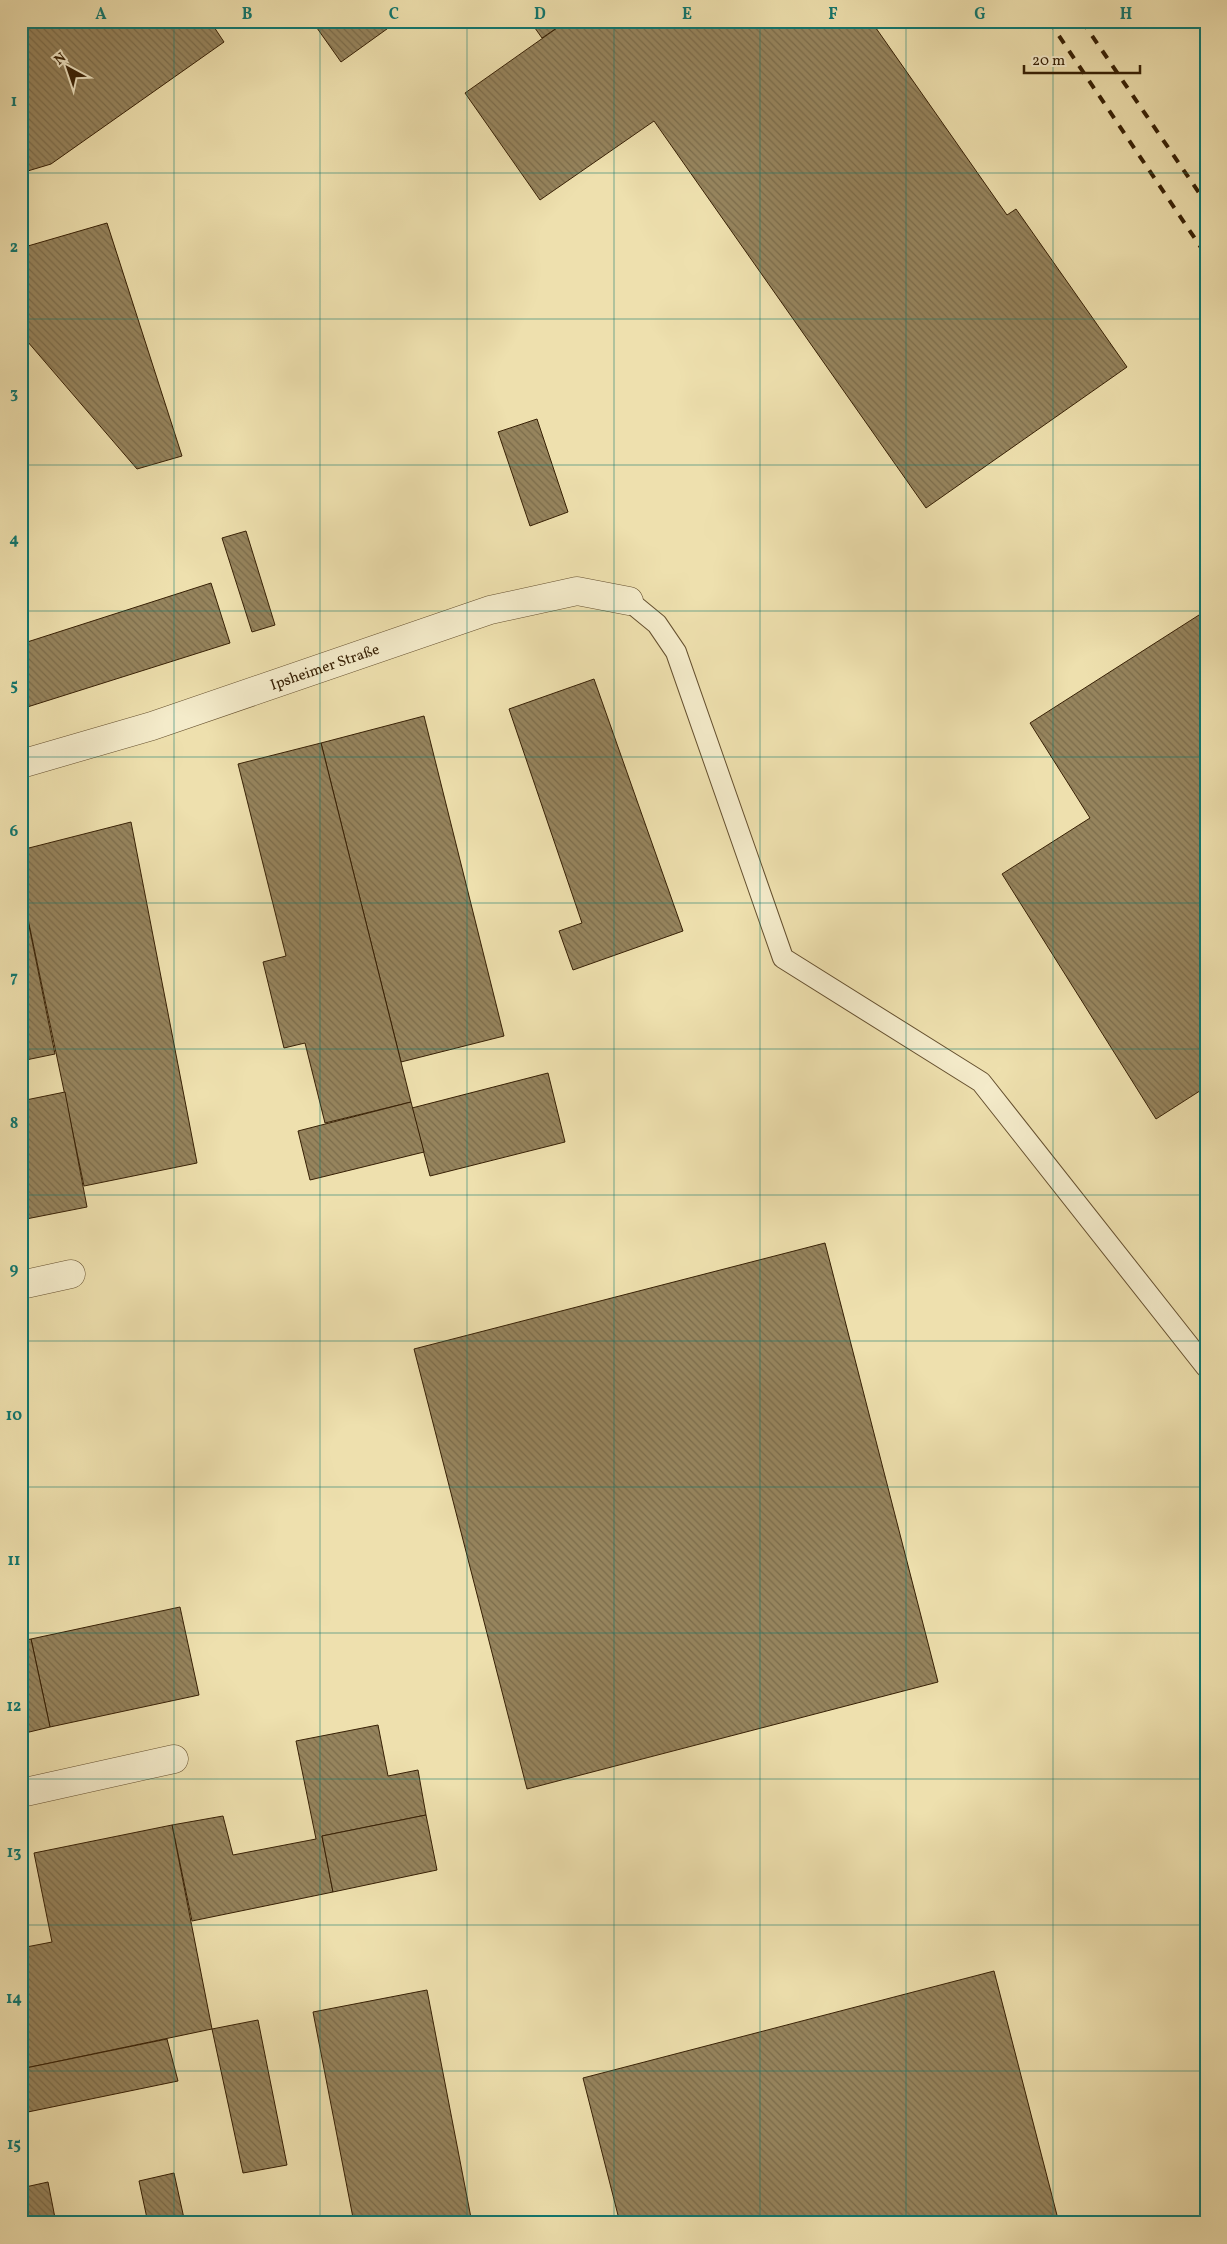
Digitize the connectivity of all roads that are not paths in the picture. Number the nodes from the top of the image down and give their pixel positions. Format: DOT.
graph roads {
  1 [pos="629,601"];
  2 [pos="21,764"];
  3 [pos="71,1274"];
  4 [pos="21,1284"];
  5 [pos="1206,1367"];
  6 [pos="174,1759"];
  7 [pos="21,1793"];
  1 -- 2 [label="street, Ipsheimer Straße"];
  1 -- 5 [label="lane"];
  3 -- 4 [label="street"];
  6 -- 7 [label="street"];
}
